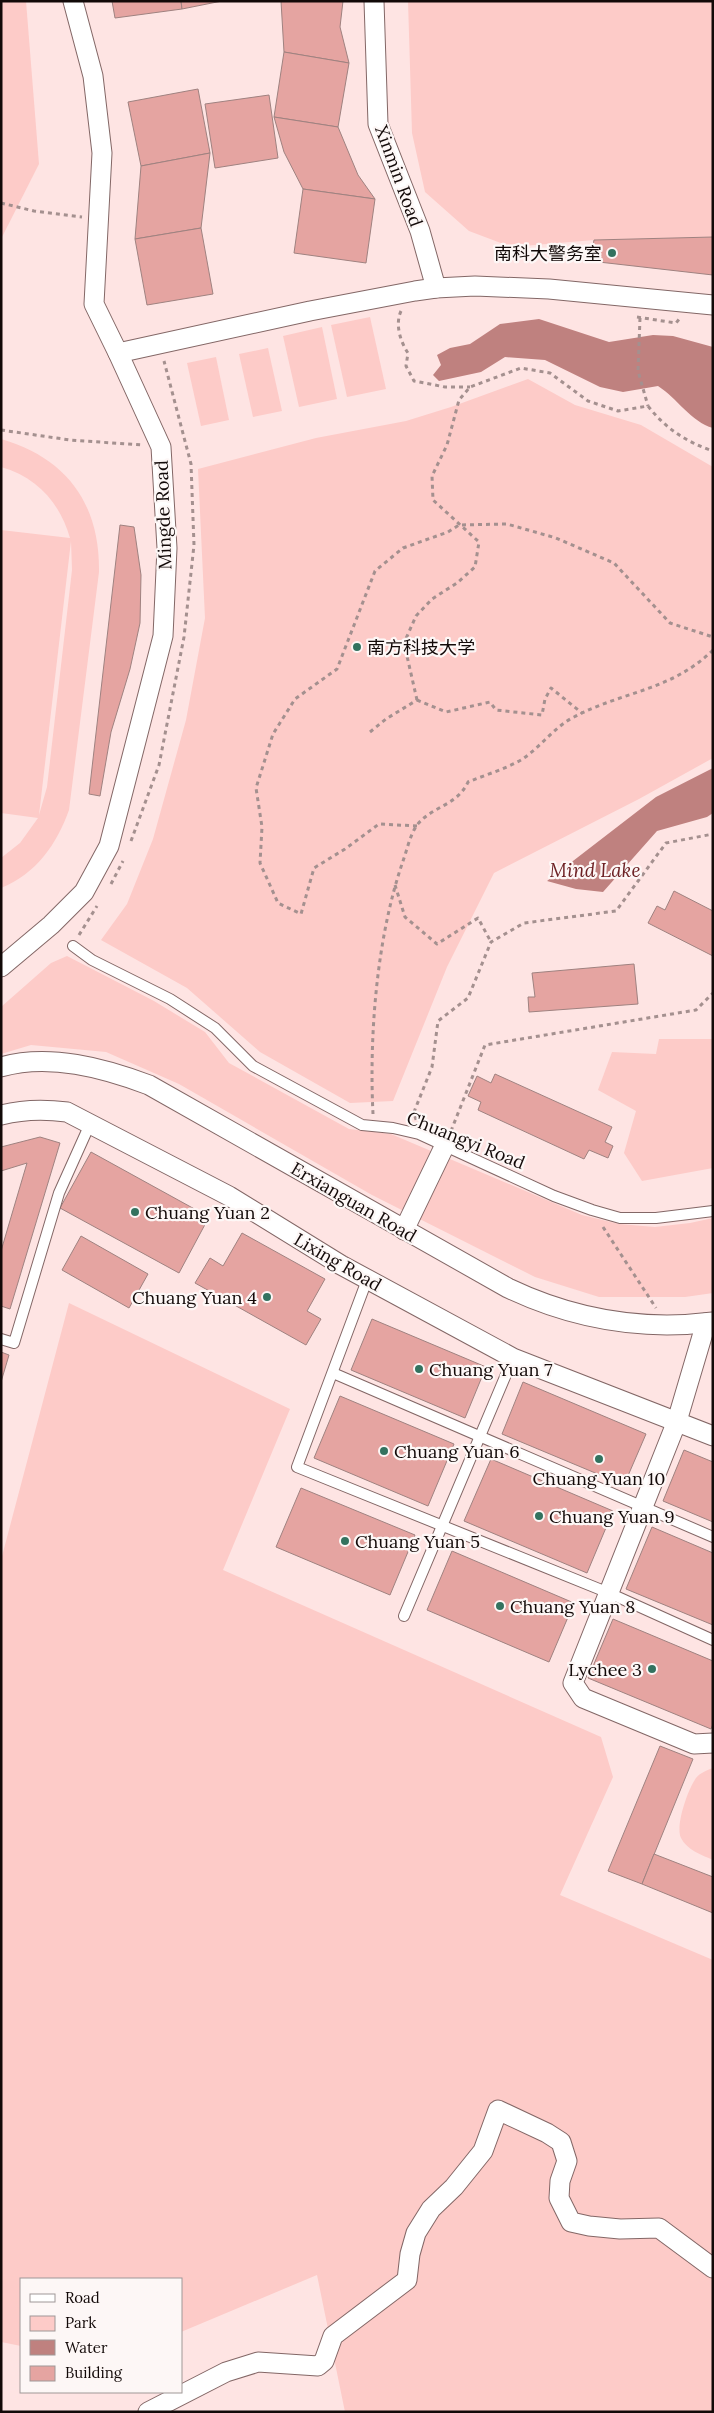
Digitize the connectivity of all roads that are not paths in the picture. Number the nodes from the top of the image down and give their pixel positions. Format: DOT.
graph roads {
  1 [pos="73,1"];
  2 [pos="374,1"];
  3 [pos="436,288"];
  4 [pos="713,305"];
  5 [pos="118,353"];
  6 [pos="73,946"];
  7 [pos="1,967"];
  8 [pos="1,1067"];
  9 [pos="1,1115"];
  10 [pos="90,1124"];
  11 [pos="445,1145"];
  12 [pos="713,1211"];
  13 [pos="404,1230"];
  14 [pos="368,1280"];
  15 [pos="709,1323"];
  16 [pos="1,1338"];
  17 [pos="513,1358"];
  18 [pos="333,1374"];
  19 [pos="677,1421"];
  20 [pos="480,1435"];
  21 [pos="713,1436"];
  22 [pos="643,1506"];
  23 [pos="442,1525"];
  24 [pos="713,1537"];
  25 [pos="609,1594"];
  26 [pos="404,1616"];
  27 [pos="713,1640"];
  28 [pos="713,1743"];
  29 [pos="713,2268"];
  30 [pos="148,2412"];
  1 -- 5 [label="street, Mingde Road"];
  2 -- 3 [label="street, Xinmin Road"];
  3 -- 4 [label="street"];
  3 -- 5 [label="street"];
  5 -- 7 [label="street, Mingde Road"];
  6 -- 11 [label="lane, Chuangyi Road"];
  8 -- 13 [label="street, Erxianguan Road"];
  9 -- 10 [label="street, Lixing Road"];
  10 -- 14 [label="street, Lixing Road"];
  10 -- 16 [label="lane"];
  11 -- 12 [label="lane, Chuangyi Road"];
  11 -- 13 [label="street"];
  13 -- 15 [label="street, Erxianguan Road"];
  14 -- 17 [label="street, Lixing Road"];
  14 -- 18 [label="lane"];
  15 -- 19 [label="street"];
  17 -- 19 [label="street, Lixing Road"];
  17 -- 20 [label="lane"];
  18 -- 20 [label="lane"];
  18 -- 23 [label="lane"];
  19 -- 21 [label="street, Lixing Road"];
  19 -- 22 [label="street"];
  20 -- 22 [label="lane"];
  20 -- 23 [label="lane"];
  22 -- 24 [label="lane"];
  22 -- 25 [label="street"];
  23 -- 25 [label="lane"];
  23 -- 26 [label="lane"];
  25 -- 27 [label="lane"];
  25 -- 28 [label="street"];
  29 -- 30 [label="street"];
}
